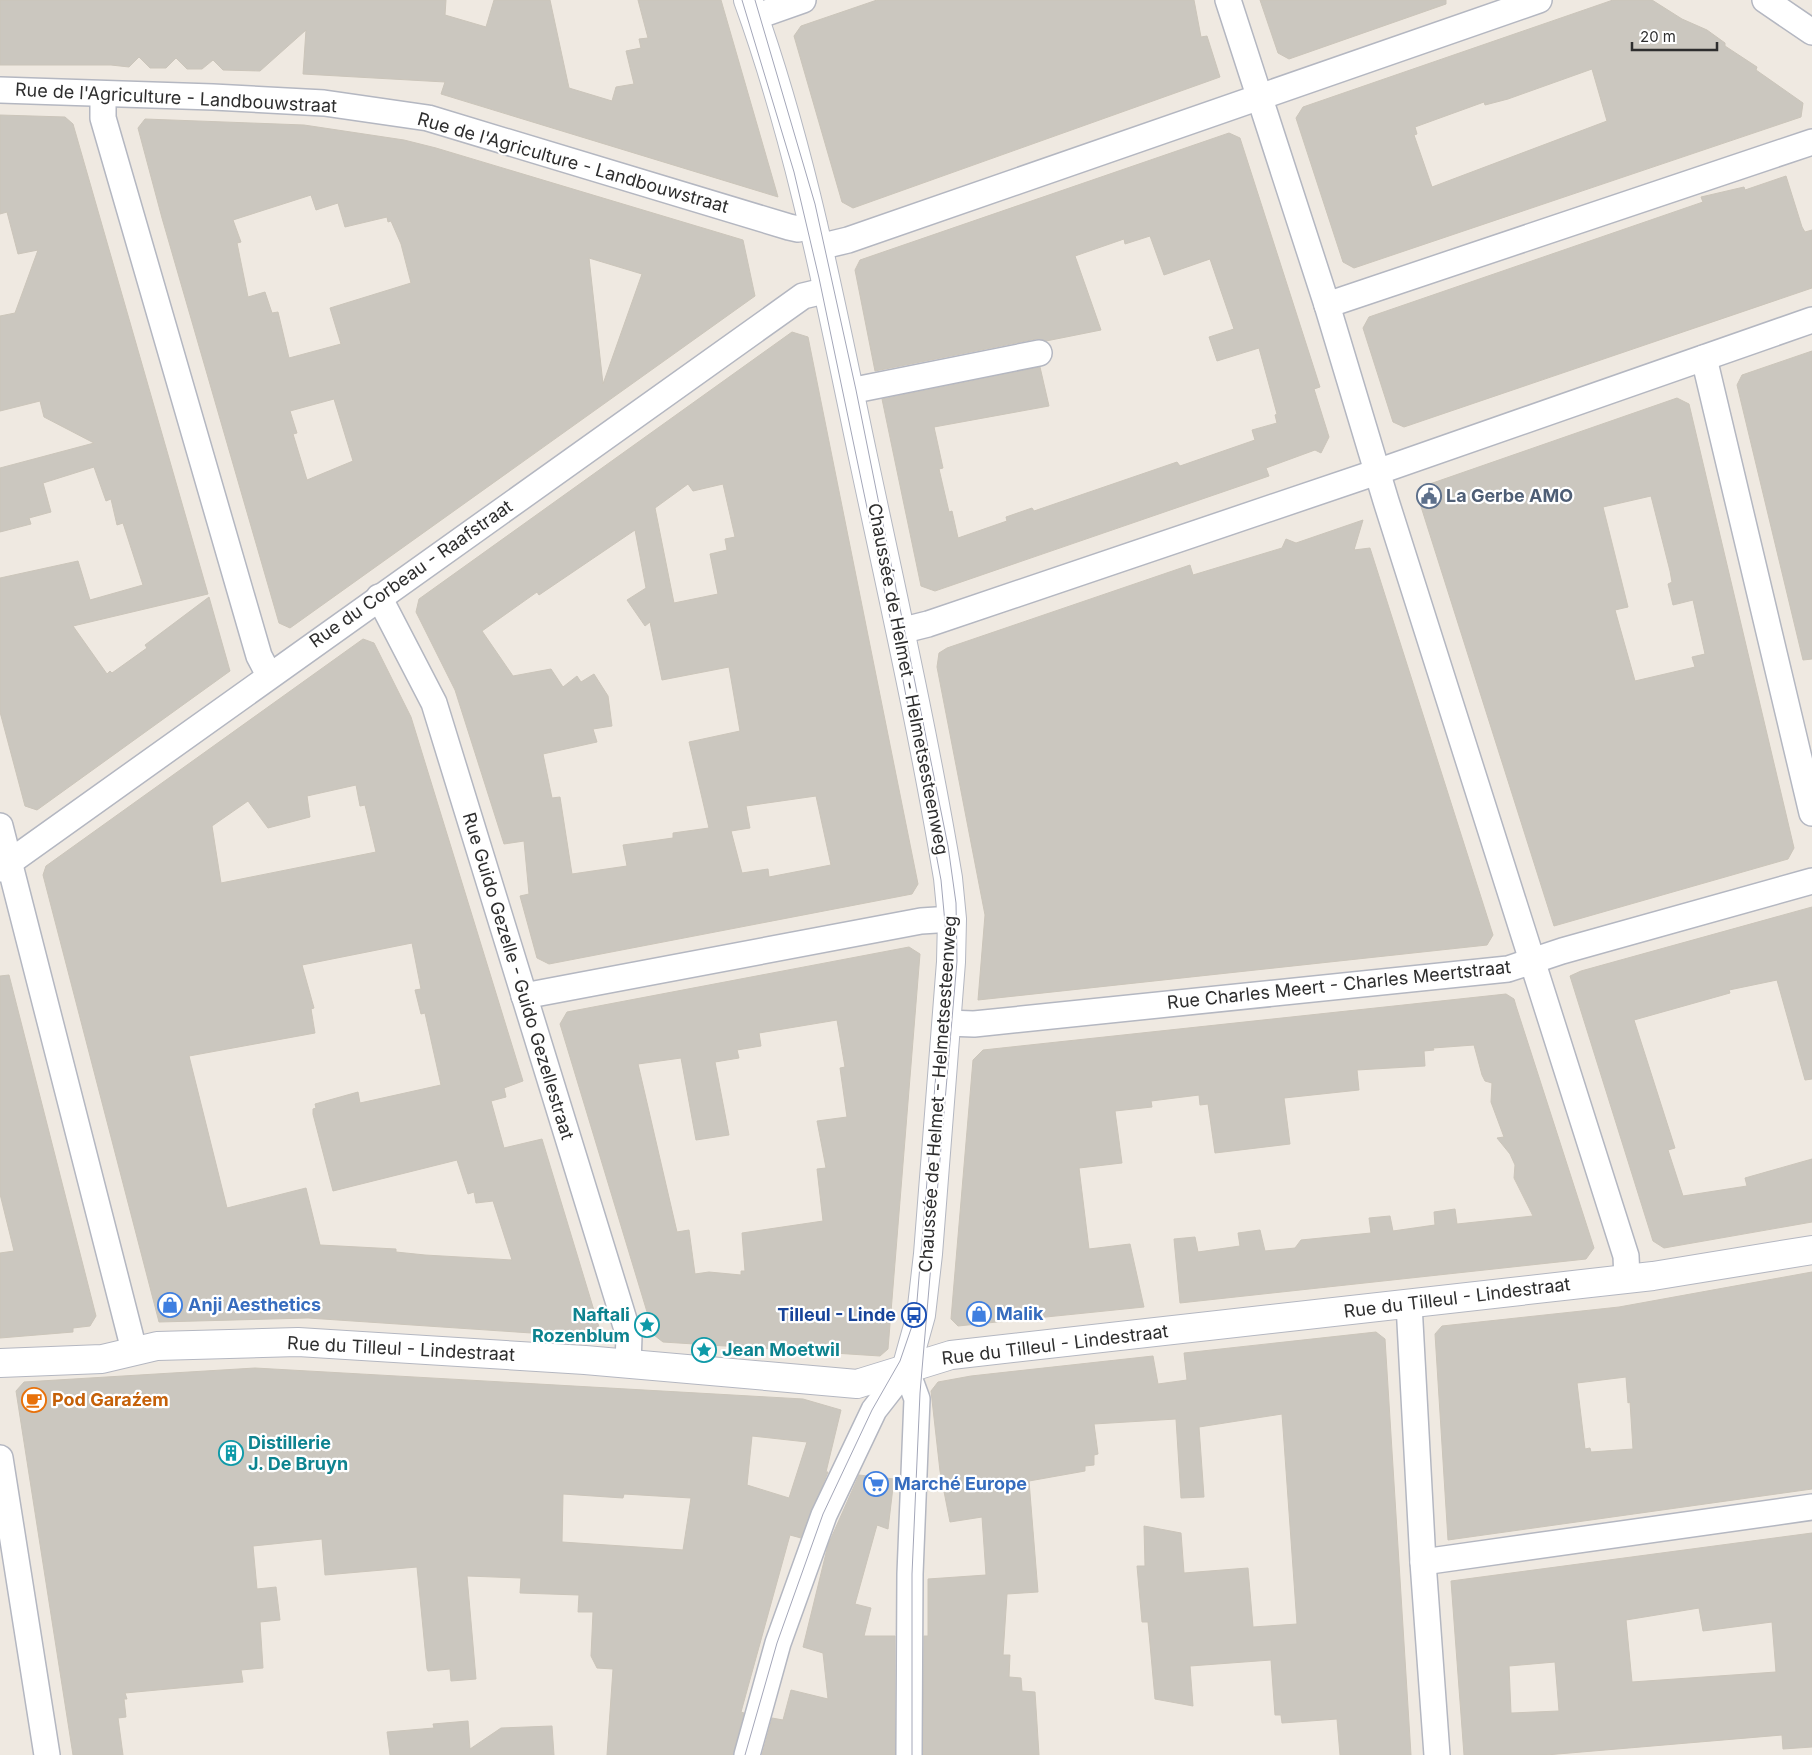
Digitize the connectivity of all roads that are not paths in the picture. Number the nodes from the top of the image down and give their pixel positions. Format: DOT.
graph roads {
  1 [pos="803,0"];
  2 [pos="1228,0"];
  3 [pos="1539,0"];
  4 [pos="1765,0"];
  5 [pos="752,8"];
  6 [pos="1812,32"];
  7 [pos="0,90"];
  8 [pos="103,94"];
  9 [pos="1258,97"];
  10 [pos="1812,142"];
  11 [pos="816,236"];
  12 [pos="828,290"];
  13 [pos="1327,305"];
  14 [pos="1812,320"];
  15 [pos="1039,353"];
  16 [pos="1704,358"];
  17 [pos="850,391"];
  18 [pos="1377,472"];
  19 [pos="379,597"];
  20 [pos="900,631"];
  21 [pos="269,675"];
  22 [pos="1812,813"];
  23 [pos="0,826"];
  24 [pos="4,865"];
  25 [pos="1812,881"];
  26 [pos="952,919"];
  27 [pos="1533,960"];
  28 [pos="524,996"];
  29 [pos="946,1024"];
  30 [pos="1812,1250"];
  31 [pos="1627,1279"];
  32 [pos="1409,1304"];
  33 [pos="134,1350"];
  34 [pos="0,1363"];
  35 [pos="628,1364"];
  36 [pos="906,1369"];
  37 [pos="0,1458"];
  38 [pos="1812,1507"];
  39 [pos="1423,1562"];
  40 [pos="48,1755"];
  41 [pos="747,1755"];
  42 [pos="909,1755"];
  43 [pos="1437,1755"];
  1 -- 5 [label="street"];
  2 -- 9 [label="street"];
  3 -- 9 [label="street, Rue de l'Agriculture - Landbouwstraat"];
  4 -- 6 [label="street"];
  5 -- 11 [label="street, Chaussée de Helmet - Helmetsesteenweg"];
  7 -- 8 [label="street, Rue de l'Agriculture - Landbouwstraat"];
  8 -- 11 [label="street, Rue de l'Agriculture - Landbouwstraat"];
  8 -- 21 [label="street"];
  9 -- 11 [label="street, Rue de l'Agriculture - Landbouwstraat"];
  9 -- 13 [label="street"];
  10 -- 13 [label="street"];
  11 -- 12 [label="street, Chaussée de Helmet - Helmetsesteenweg"];
  12 -- 17 [label="street, Chaussée de Helmet - Helmetsesteenweg"];
  12 -- 19 [label="street, Rue du Corbeau - Raafstraat"];
  13 -- 18 [label="street"];
  14 -- 16 [label="street"];
  15 -- 17 [label="street"];
  16 -- 18 [label="street"];
  16 -- 22 [label="street"];
  17 -- 20 [label="street, Chaussée de Helmet - Helmetsesteenweg"];
  18 -- 20 [label="street"];
  18 -- 27 [label="street"];
  19 -- 21 [label="street, Rue du Corbeau - Raafstraat"];
  19 -- 28 [label="street, Rue Guido Gezelle - Guido Gezellestraat"];
  20 -- 26 [label="street, Chaussée de Helmet - Helmetsesteenweg"];
  21 -- 24 [label="street, Rue du Corbeau - Raafstraat"];
  23 -- 24 [label="street"];
  24 -- 33 [label="street"];
  25 -- 27 [label="street, Rue Charles Meert - Charles Meertstraat"];
  26 -- 28 [label="street"];
  26 -- 29 [label="street, Chaussée de Helmet - Helmetsesteenweg"];
  27 -- 29 [label="street, Rue Charles Meert - Charles Meertstraat"];
  27 -- 31 [label="street"];
  28 -- 35 [label="street, Rue Guido Gezelle - Guido Gezellestraat"];
  29 -- 36 [label="street, Chaussée de Helmet - Helmetsesteenweg"];
  30 -- 31 [label="street, Rue du Tilleul - Lindestraat"];
  31 -- 32 [label="street, Rue du Tilleul - Lindestraat"];
  32 -- 36 [label="street, Rue du Tilleul - Lindestraat"];
  32 -- 39 [label="street"];
  33 -- 34 [label="street, Rue du Tilleul - Lindestraat"];
  33 -- 35 [label="street, Rue du Tilleul - Lindestraat"];
  35 -- 36 [label="street, Rue du Tilleul - Lindestraat"];
  36 -- 41 [label="street"];
  36 -- 42 [label="street"];
  37 -- 40 [label="street"];
  38 -- 39 [label="street"];
  39 -- 43 [label="street"];
}
